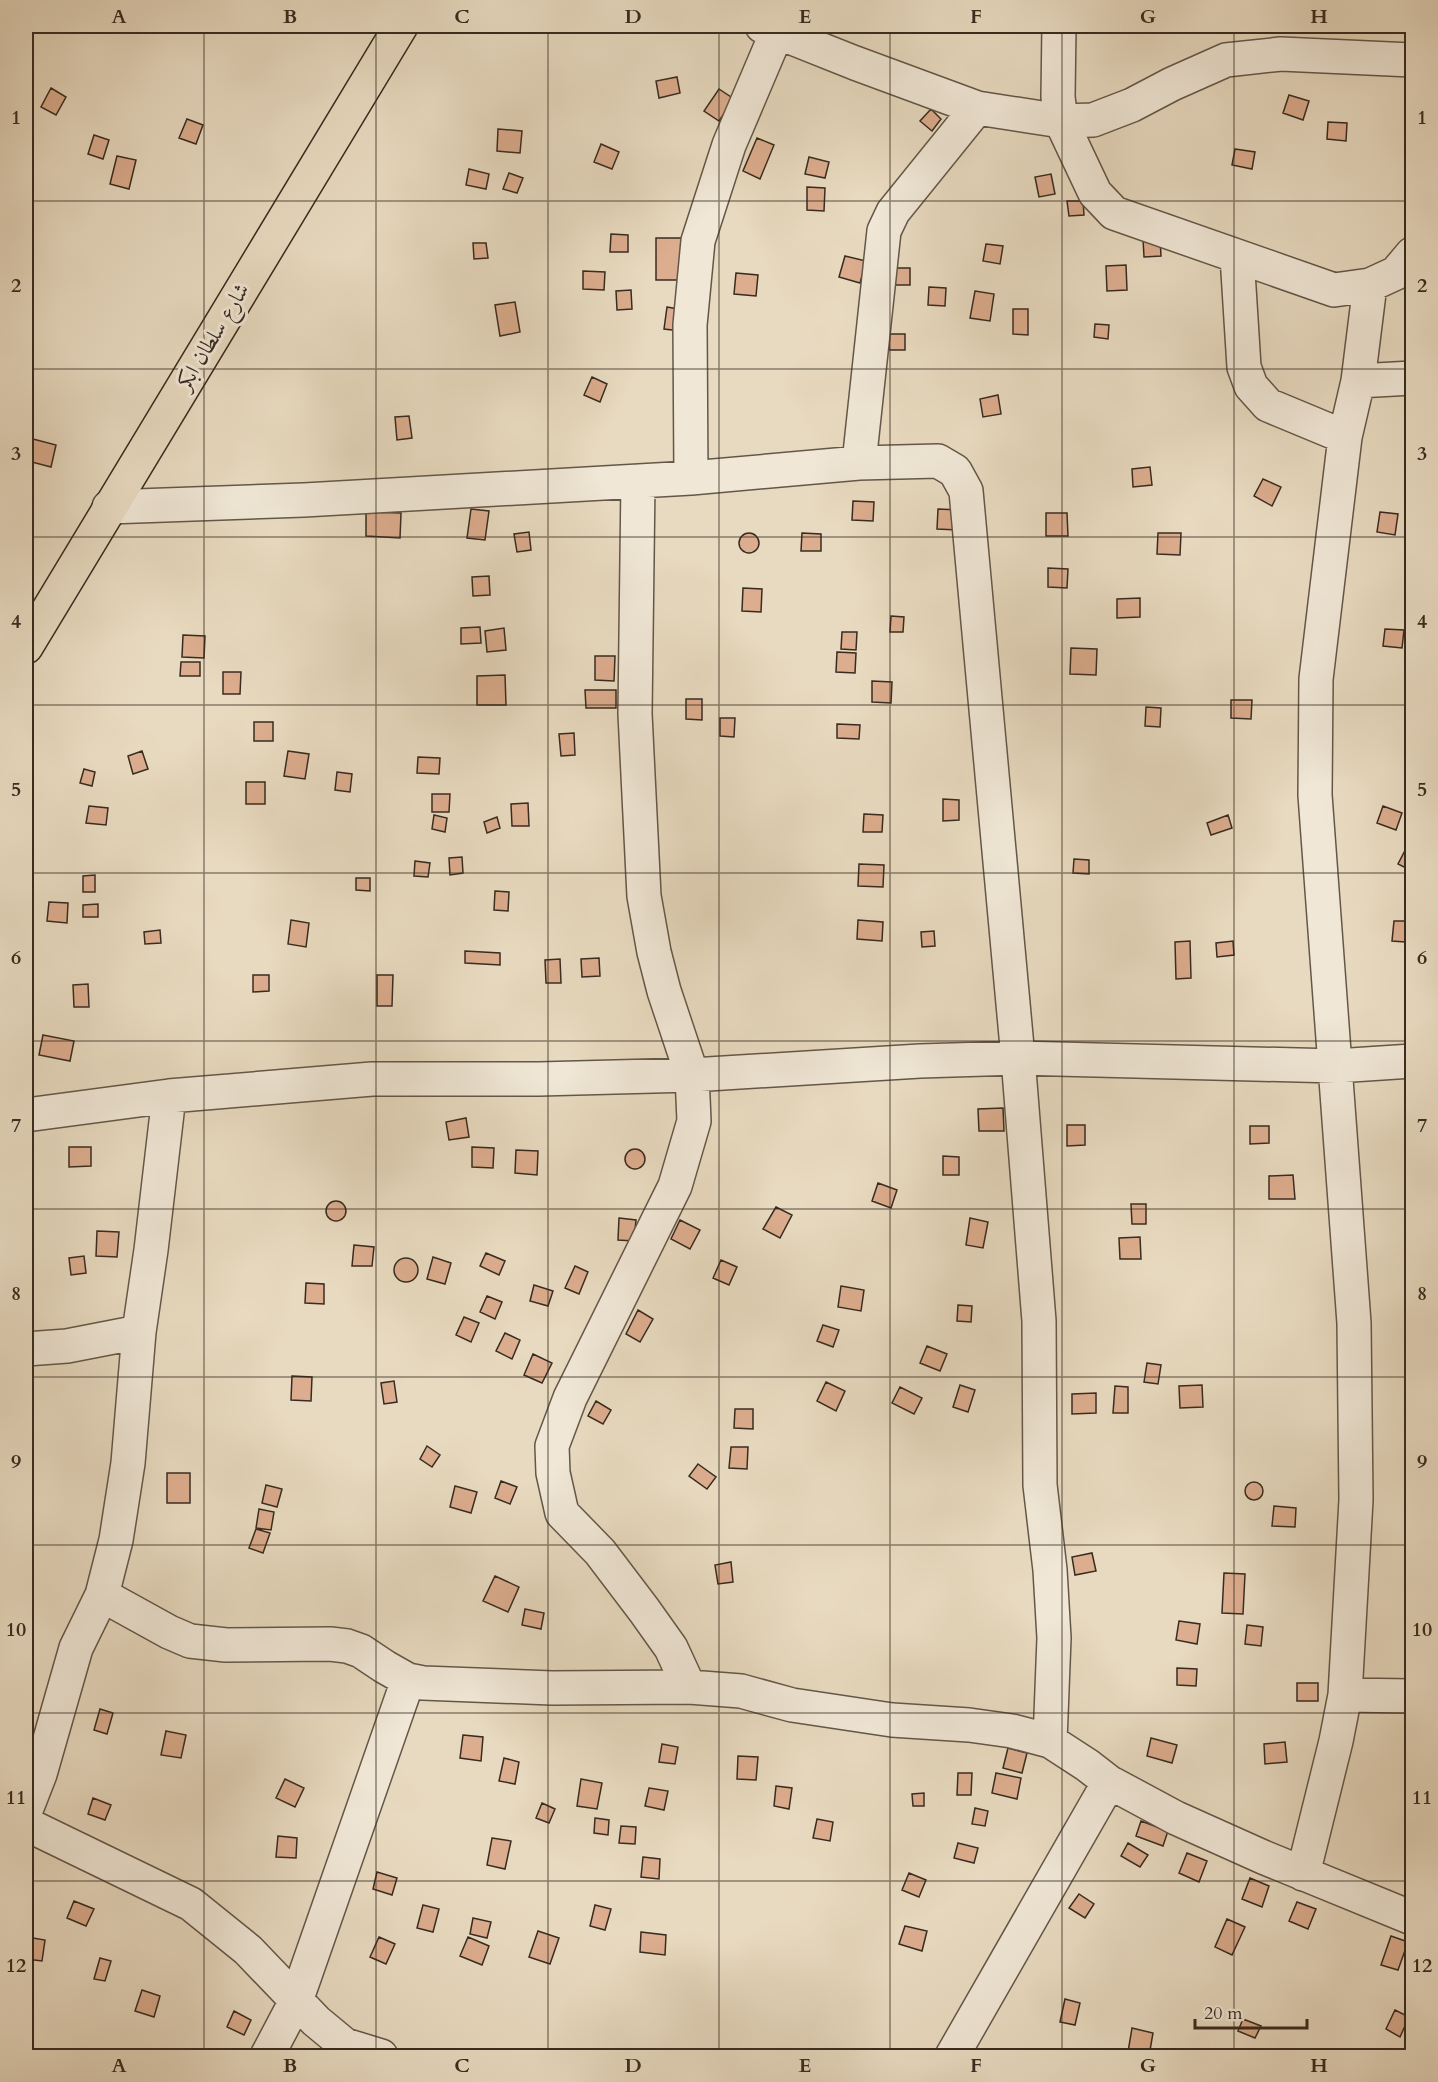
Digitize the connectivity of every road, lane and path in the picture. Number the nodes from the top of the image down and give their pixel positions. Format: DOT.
graph roads {
  1 [pos="401,26"];
  2 [pos="1059,26"];
  3 [pos="769,29"];
  4 [pos="1413,60"];
  5 [pos="976,108"];
  6 [pos="1061,121"];
  7 [pos="1413,254"];
  8 [pos="1237,256"];
  9 [pos="1370,285"];
  10 [pos="1413,378"];
  11 [pos="1358,381"];
  12 [pos="1345,437"];
  13 [pos="859,463"];
  14 [pos="691,478"];
  15 [pos="638,481"];
  16 [pos="109,507"];
  17 [pos="26,647"];
  18 [pos="1018,1058"];
  19 [pos="1413,1061"];
  20 [pos="1336,1066"];
  21 [pos="692,1075"];
  22 [pos="170,1096"];
  23 [pos="26,1115"];
  24 [pos="139,1332"];
  25 [pos="26,1348"];
  26 [pos="102,1595"];
  27 [pos="408,1680"];
  28 [pos="689,1687"];
  29 [pos="1345,1695"];
  30 [pos="1413,1696"];
  31 [pos="1050,1742"];
  32 [pos="1109,1782"];
  33 [pos="26,1810"];
  34 [pos="26,1824"];
  35 [pos="1303,1874"];
  36 [pos="1413,1918"];
  37 [pos="296,2001"];
  38 [pos="267,2056"];
  39 [pos="381,2056"];
  40 [pos="952,2056"];
  1 -- 16 [label="highway, شارع سلطان ابكر"];
  2 -- 6 [label="street"];
  3 -- 5 [label="street"];
  3 -- 14 [label="street"];
  4 -- 6 [label="street"];
  5 -- 6 [label="street"];
  5 -- 13 [label="street"];
  6 -- 8 [label="street"];
  7 -- 9 [label="street"];
  8 -- 9 [label="street"];
  8 -- 12 [label="street"];
  9 -- 11 [label="street"];
  10 -- 11 [label="street"];
  11 -- 12 [label="street"];
  12 -- 20 [label="street"];
  13 -- 14 [label="street"];
  13 -- 18 [label="street"];
  14 -- 15 [label="street"];
  15 -- 16 [label="street"];
  15 -- 21 [label="street"];
  16 -- 17 [label="highway, شارع سلطان ابكر"];
  18 -- 20 [label="street"];
  18 -- 21 [label="street"];
  18 -- 31 [label="street"];
  19 -- 20 [label="street"];
  20 -- 29 [label="street"];
  21 -- 22 [label="street"];
  21 -- 28 [label="street"];
  22 -- 23 [label="street"];
  22 -- 24 [label="street"];
  24 -- 25 [label="street"];
  24 -- 26 [label="street"];
  26 -- 27 [label="street"];
  26 -- 33 [label="street"];
  27 -- 28 [label="street"];
  27 -- 37 [label="street"];
  28 -- 31 [label="street"];
  29 -- 30 [label="street"];
  29 -- 35 [label="street"];
  31 -- 32 [label="street"];
  32 -- 35 [label="street"];
  32 -- 40 [label="street"];
  34 -- 37 [label="street"];
  35 -- 36 [label="street"];
  37 -- 38 [label="street"];
  37 -- 39 [label="street"];
}
